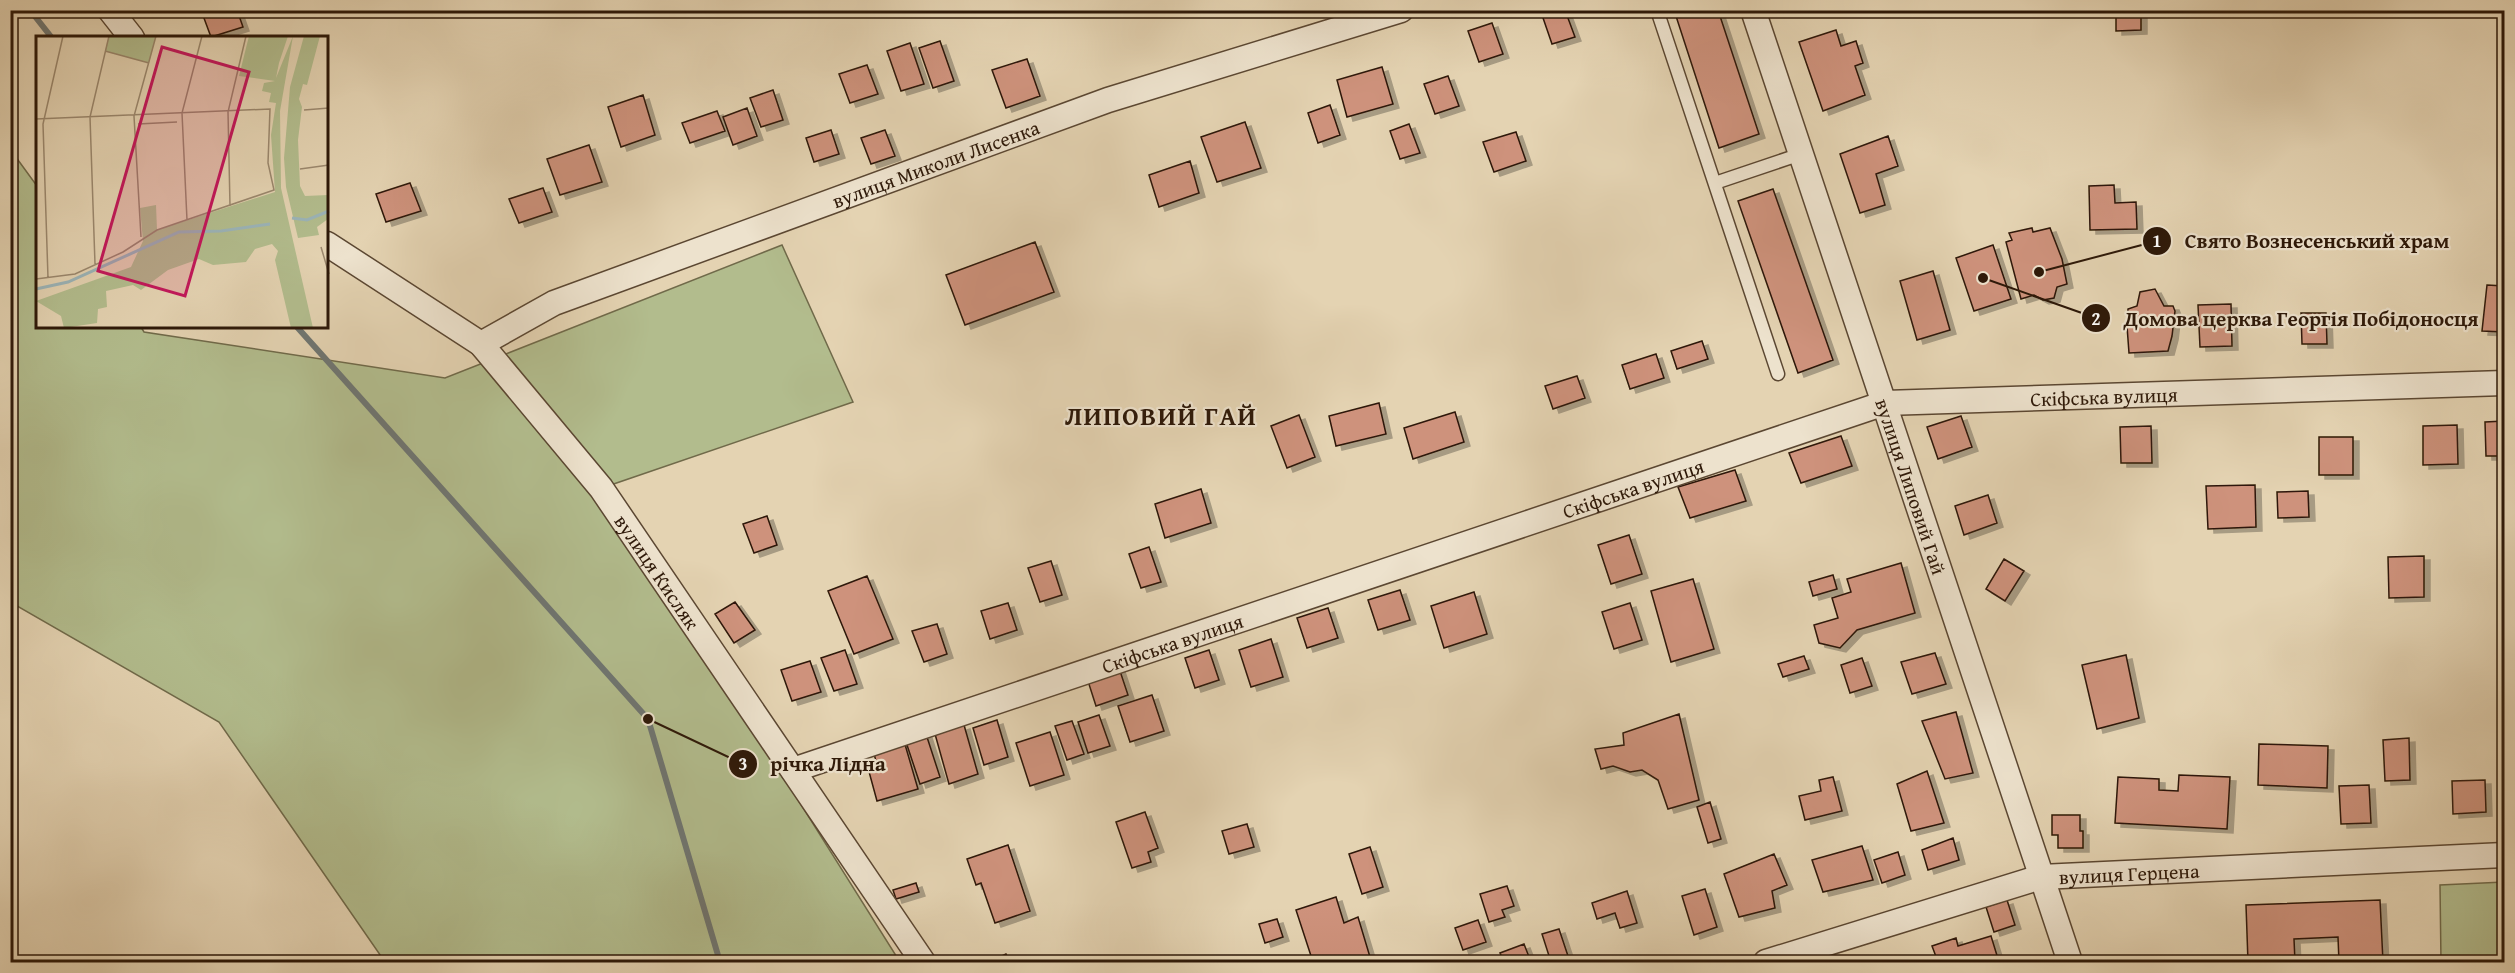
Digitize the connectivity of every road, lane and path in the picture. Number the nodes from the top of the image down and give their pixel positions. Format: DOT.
graph roads {
  1 [pos="110,10"];
  2 [pos="1401,10"];
  3 [pos="1657,10"];
  4 [pos="1753,10"];
  5 [pos="130,36"];
  6 [pos="1801,154"];
  7 [pos="1715,183"];
  8 [pos="328,245"];
  9 [pos="481,344"];
  10 [pos="1778,374"];
  11 [pos="2505,383"];
  12 [pos="1885,403"];
  13 [pos="793,771"];
  14 [pos="2505,855"];
  15 [pos="2041,877"];
  16 [pos="923,963"];
  17 [pos="1766,963"];
  18 [pos="2070,963"];
  1 -- 5 [label="street"];
  2 -- 9 [label="street, вулиця Миколи Лисенка"];
  3 -- 7 [label="lane"];
  4 -- 6 [label="street, вулиця Липовий Гай"];
  6 -- 7 [label="lane"];
  6 -- 12 [label="street, вулиця Липовий Гай"];
  7 -- 10 [label="lane"];
  8 -- 9 [label="street, вулиця Кисляк"];
  9 -- 13 [label="street, вулиця Кисляк"];
  11 -- 12 [label="street, Скіфська вулиця"];
  12 -- 13 [label="street, Скіфська вулиця"];
  12 -- 15 [label="street, вулиця Липовий Гай"];
  13 -- 16 [label="street, вулиця Кисляк"];
  14 -- 15 [label="street, вулиця Герцена"];
  15 -- 17 [label="street, вулиця Герцена"];
  15 -- 18 [label="street, вулиця Липовий Гай"];
}
